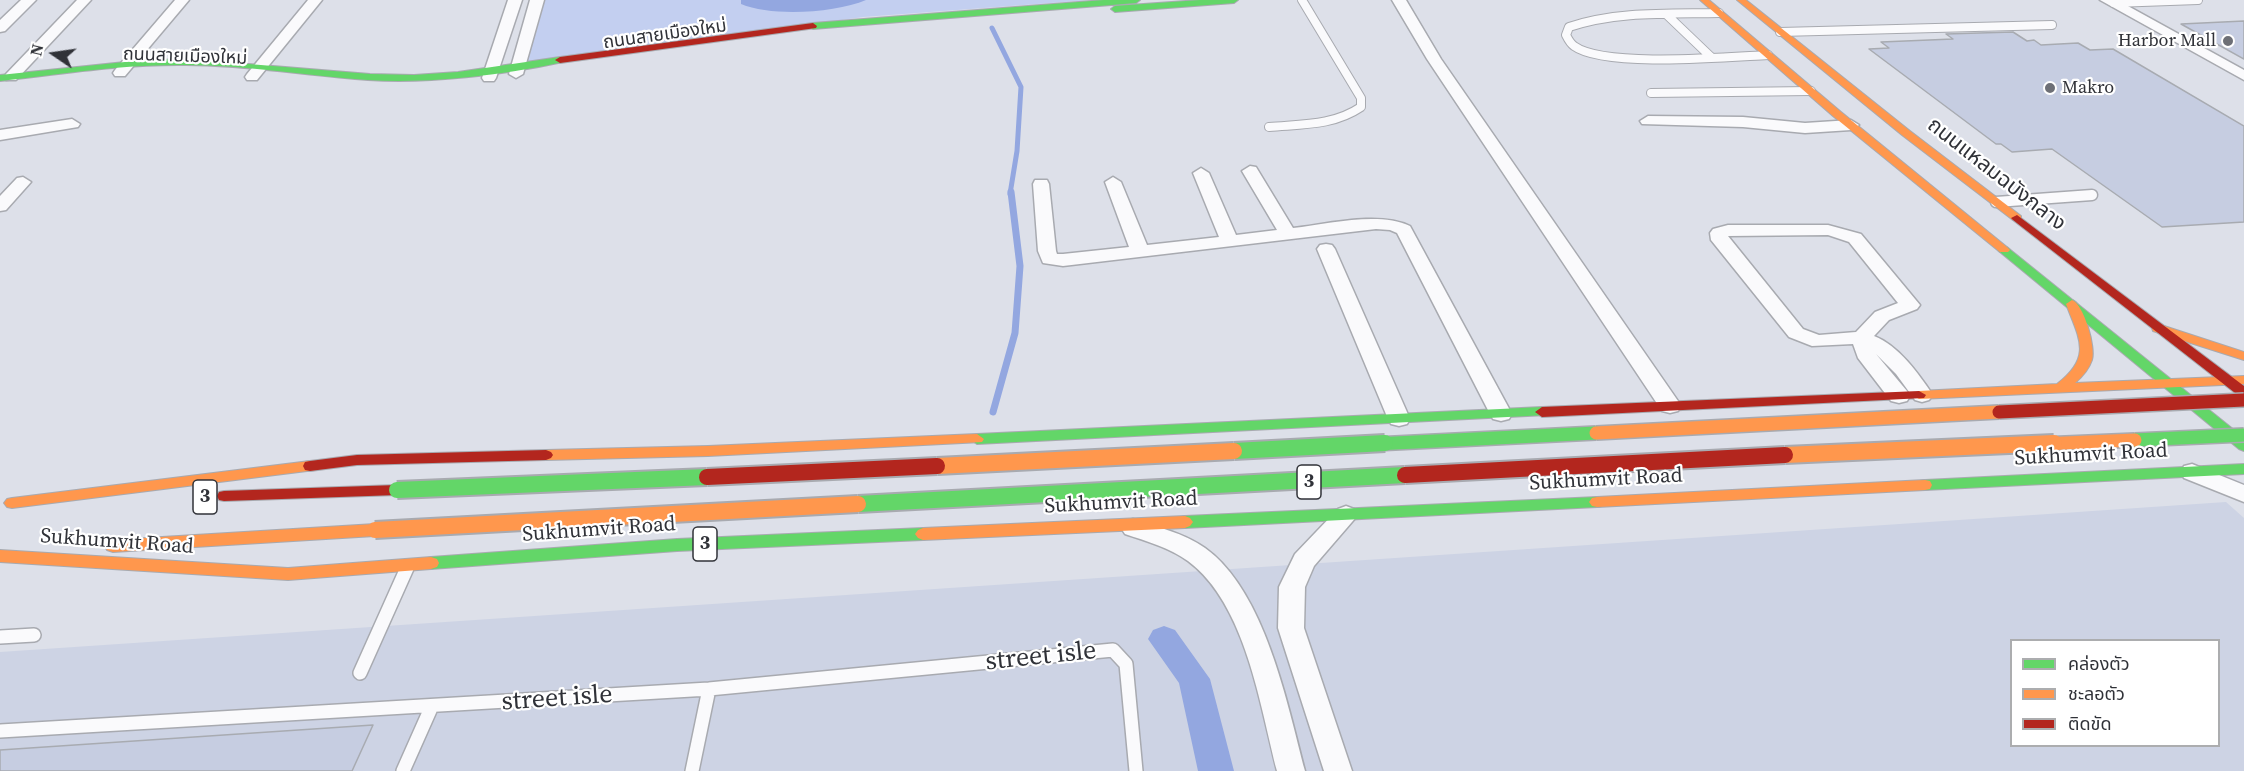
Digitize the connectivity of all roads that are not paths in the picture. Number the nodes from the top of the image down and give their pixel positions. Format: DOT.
graph roads {
  1 [pos="29,0"];
  2 [pos="84,0"];
  3 [pos="182,0"];
  4 [pos="315,0"];
  5 [pos="515,0"];
  6 [pos="537,0"];
  7 [pos="1136,0"];
  8 [pos="1234,0"];
  9 [pos="1302,0"];
  10 [pos="1399,0"];
  11 [pos="1704,0"];
  12 [pos="1741,0"];
  13 [pos="2198,0"];
  14 [pos="2110,2"];
  15 [pos="1150,3"];
  16 [pos="1719,13"];
  17 [pos="1666,14"];
  18 [pos="2052,25"];
  19 [pos="0,28"];
  20 [pos="1779,32"];
  21 [pos="766,35"];
  22 [pos="1768,55"];
  23 [pos="1711,57"];
  24 [pos="124,69"];
  25 [pos="518,70"];
  26 [pos="256,73"];
  27 [pos="490,74"];
  28 [pos="2244,76"];
  29 [pos="5,77"];
  30 [pos="1811,91"];
  31 [pos="1652,93"];
  32 [pos="1648,121"];
  33 [pos="72,124"];
  34 [pos="1851,125"];
  35 [pos="1269,127"];
  36 [pos="1906,133"];
  37 [pos="0,135"];
  38 [pos="1864,136"];
  39 [pos="1250,171"];
  40 [pos="1201,173"];
  41 [pos="22,182"];
  42 [pos="1113,182"];
  43 [pos="1041,184"];
  44 [pos="2092,195"];
  45 [pos="1996,202"];
  46 [pos="0,206"];
  47 [pos="1288,234"];
  48 [pos="1230,241"];
  49 [pos="1326,249"];
  50 [pos="1140,251"];
  51 [pos="2098,281"];
  52 [pos="2050,285"];
  53 [pos="2072,304"];
  54 [pos="2158,328"];
  55 [pos="1862,338"];
  56 [pos="2244,356"];
  57 [pos="2244,380"];
  58 [pos="2228,381"];
  59 [pos="2168,383"];
  60 [pos="2067,388"];
  61 [pos="2244,393"];
  62 [pos="1922,395"];
  63 [pos="1899,396"];
  64 [pos="2244,400"];
  65 [pos="1670,406"];
  66 [pos="1524,413"];
  67 [pos="1501,414"];
  68 [pos="1399,419"];
  69 [pos="2244,435"];
  70 [pos="2244,447"];
  71 [pos="2190,459"];
  72 [pos="2244,469"];
  73 [pos="2244,494"];
  74 [pos="210,496"];
  75 [pos="164,498"];
  76 [pos="1566,503"];
  77 [pos="6,504"];
  78 [pos="1346,515"];
  79 [pos="1122,524"];
  80 [pos="0,554"];
  81 [pos="409,565"];
  82 [pos="34,635"];
  83 [pos="0,637"];
  84 [pos="360,673"];
  85 [pos="709,689"];
  86 [pos="431,708"];
  87 [pos="0,731"];
  88 [pos="403,771"];
  89 [pos="693,771"];
  90 [pos="1136,771"];
  91 [pos="1291,771"];
  92 [pos="1338,771"];
  1 -- 19 [label="street"];
  2 -- 29 [label="street"];
  3 -- 24 [label="street"];
  4 -- 26 [label="street"];
  5 -- 27 [label="street"];
  6 -- 25 [label="street"];
  7 -- 21 [label="main road, ถนนสายเมืองใหม่"];
  8 -- 15 [label="main road, ถนนสายเมืองใหม่"];
  9 -- 35 [label="lane"];
  10 -- 65 [label="street"];
  11 -- 16 [label="main road"];
  12 -- 20 [label="main road, ถนนแหลมฉบังกลาง"];
  13 -- 14 [label="lane"];
  14 -- 28 [label="street"];
  15 -- 21 [label="main road, ถนนสายเมืองใหม่"];
  16 -- 17 [label="lane"];
  16 -- 22 [label="main road"];
  17 -- 23 [label="lane"];
  17 -- 23 [label="lane"];
  18 -- 20 [label="lane"];
  20 -- 36 [label="main road, ถนนแหลมฉบังกลาง"];
  21 -- 25 [label="main road, ถนนสายเมืองใหม่"];
  22 -- 23 [label="lane"];
  22 -- 30 [label="main road"];
  24 -- 26 [label="main road, ถนนสายเมืองใหม่"];
  24 -- 29 [label="main road, ถนนสายเมืองใหม่"];
  25 -- 27 [label="main road, ถนนสายเมืองใหม่"];
  26 -- 27 [label="main road, ถนนสายเมืองใหม่"];
  30 -- 31 [label="lane"];
  30 -- 34 [label="main road"];
  32 -- 34 [label="street"];
  33 -- 37 [label="street"];
  34 -- 38 [label="main road"];
  36 -- 38 [label="main road"];
  36 -- 45 [label="main road, ถนนแหลมฉบังกลาง"];
  38 -- 52 [label="main road"];
  39 -- 47 [label="street"];
  40 -- 48 [label="street"];
  41 -- 46 [label="street"];
  42 -- 50 [label="street"];
  43 -- 50 [label="street"];
  44 -- 45 [label="lane"];
  45 -- 51 [label="main road, ถนนแหลมฉบังกลาง"];
  47 -- 48 [label="street"];
  47 -- 67 [label="street"];
  48 -- 50 [label="street"];
  49 -- 68 [label="street"];
  51 -- 52 [label="main road"];
  51 -- 54 [label="main road, ถนนแหลมฉบังกลาง"];
  52 -- 53 [label="main road"];
  53 -- 59 [label="main road"];
  53 -- 60 [label="main road"];
  54 -- 56 [label="main road"];
  54 -- 58 [label="main road, ถนนแหลมฉบังกลาง"];
  55 -- 55 [label="street"];
  55 -- 62 [label="street"];
  55 -- 63 [label="street"];
  57 -- 58 [label="main road, Sukhumvit Road / 3"];
  58 -- 59 [label="main road, Sukhumvit Road / 3"];
  58 -- 61 [label="main road, ถนนแหลมฉบังกลาง"];
  59 -- 60 [label="main road, Sukhumvit Road / 3"];
  59 -- 70 [label="main road"];
  60 -- 62 [label="main road, Sukhumvit Road / 3"];
  60 -- 71 [label="main road"];
  62 -- 63 [label="main road, Sukhumvit Road / 3"];
  63 -- 65 [label="main road, Sukhumvit Road / 3"];
  64 -- 74 [label="main road, 3, bridge"];
  65 -- 66 [label="main road, Sukhumvit Road / 3"];
  66 -- 67 [label="main road, Sukhumvit Road / 3"];
  66 -- 76 [label="main road"];
  67 -- 68 [label="main road, Sukhumvit Road / 3"];
  68 -- 77 [label="main road, Sukhumvit Road / 3"];
  69 -- 80 [label="main road, Sukhumvit Road / 3, bridge"];
  71 -- 72 [label="main road, Sukhumvit Road / 3"];
  71 -- 73 [label="street"];
  71 -- 76 [label="main road, Sukhumvit Road / 3"];
  75 -- 77 [label="main road, Sukhumvit Road / 3"];
  76 -- 78 [label="main road, Sukhumvit Road / 3"];
  78 -- 79 [label="main road, Sukhumvit Road / 3"];
  78 -- 92 [label="street"];
  79 -- 81 [label="main road, Sukhumvit Road / 3"];
  79 -- 91 [label="street"];
  80 -- 81 [label="main road, Sukhumvit Road / 3"];
  81 -- 84 [label="lane"];
  82 -- 83 [label="lane"];
  85 -- 86 [label="lane, street isle"];
  85 -- 89 [label="lane"];
  85 -- 90 [label="lane, street isle"];
  86 -- 87 [label="lane, street isle"];
  86 -- 88 [label="lane"];
}
